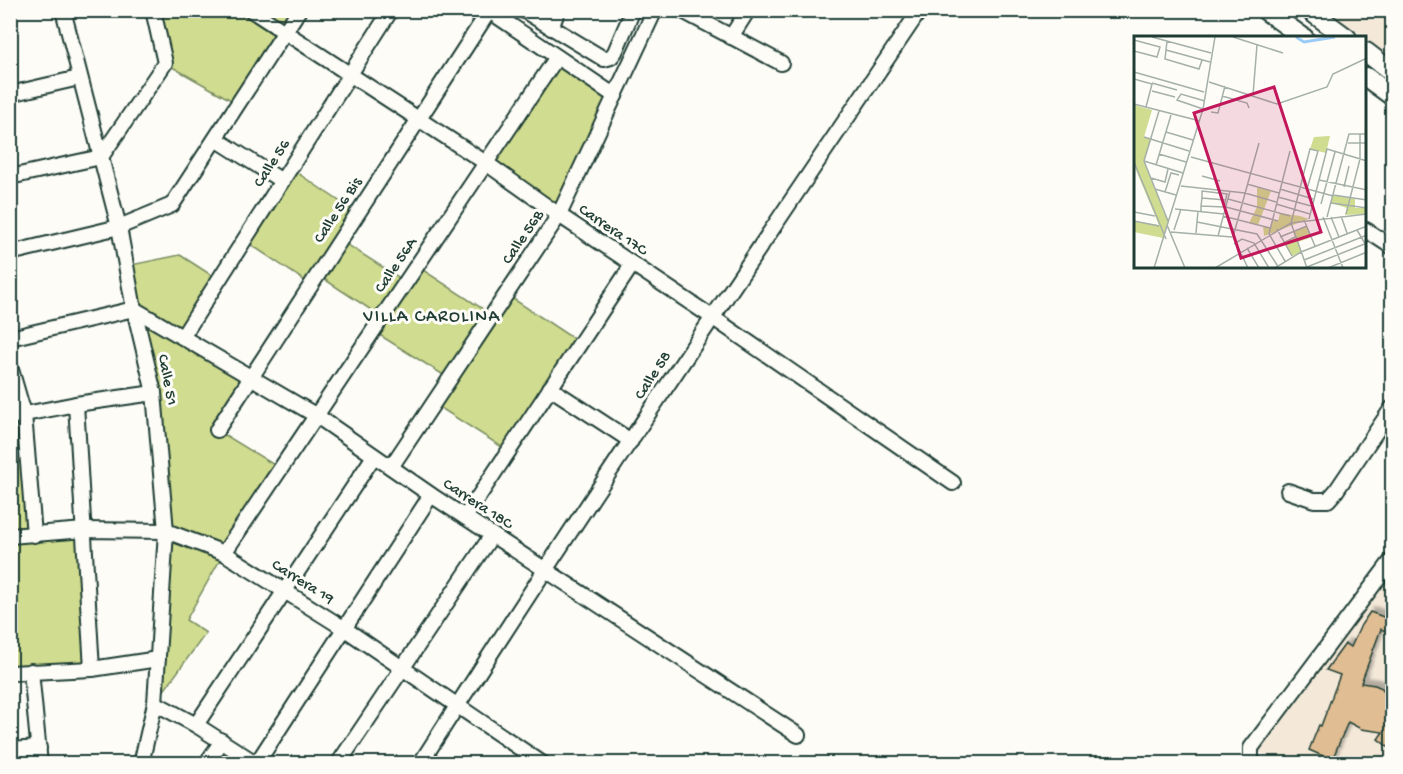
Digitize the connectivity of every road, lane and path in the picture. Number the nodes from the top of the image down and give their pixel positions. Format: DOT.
graph roads {
  1 [pos="63,10"];
  2 [pos="153,10"];
  3 [pos="251,10"];
  4 [pos="299,10"];
  5 [pos="391,10"];
  6 [pos="523,10"];
  7 [pos="558,10"];
  8 [pos="633,10"];
  9 [pos="655,10"];
  10 [pos="681,10"];
  11 [pos="748,10"];
  12 [pos="920,10"];
  13 [pos="1265,10"];
  14 [pos="488,11"];
  15 [pos="1317,13"];
  16 [pos="551,28"];
  17 [pos="286,32"];
  18 [pos="1303,35"];
  19 [pos="1345,36"];
  20 [pos="731,37"];
  21 [pos="1367,53"];
  22 [pos="557,57"];
  23 [pos="781,63"];
  24 [pos="1392,72"];
  25 [pos="351,74"];
  26 [pos="79,78"];
  27 [pos="1367,78"];
  28 [pos="10,94"];
  29 [pos="615,96"];
  30 [pos="1392,96"];
  31 [pos="419,118"];
  32 [pos="216,139"];
  33 [pos="101,157"];
  34 [pos="486,163"];
  35 [pos="10,177"];
  36 [pos="282,180"];
  37 [pos="559,215"];
  38 [pos="119,227"];
  39 [pos="1367,231"];
  40 [pos="1392,247"];
  41 [pos="10,253"];
  42 [pos="632,265"];
  43 [pos="134,309"];
  44 [pos="712,317"];
  45 [pos="183,336"];
  46 [pos="10,338"];
  47 [pos="10,366"];
  48 [pos="251,377"];
  49 [pos="550,388"];
  50 [pos="153,393"];
  51 [pos="76,404"];
  52 [pos="1392,408"];
  53 [pos="24,414"];
  54 [pos="316,416"];
  55 [pos="10,417"];
  56 [pos="217,430"];
  57 [pos="631,441"];
  58 [pos="374,456"];
  59 [pos="391,467"];
  60 [pos="953,483"];
  61 [pos="1288,491"];
  62 [pos="431,495"];
  63 [pos="465,517"];
  64 [pos="84,530"];
  65 [pos="166,531"];
  66 [pos="34,535"];
  67 [pos="492,535"];
  68 [pos="10,536"];
  69 [pos="224,553"];
  70 [pos="1391,564"];
  71 [pos="545,569"];
  72 [pos="284,591"];
  73 [pos="345,629"];
  74 [pos="158,659"];
  75 [pos="92,669"];
  76 [pos="401,669"];
  77 [pos="31,671"];
  78 [pos="10,673"];
  79 [pos="155,703"];
  80 [pos="457,705"];
  81 [pos="196,725"];
  82 [pos="798,735"];
  83 [pos="222,741"];
  84 [pos="39,748"];
  85 [pos="10,750"];
  86 [pos="257,763"];
  87 [pos="40,764"];
  88 [pos="141,764"];
  89 [pos="206,764"];
  90 [pos="338,764"];
  91 [pos="420,764"];
  92 [pos="543,764"];
  93 [pos="1251,764"];
  1 -- 26 [label="street, Calle 51"];
  2 -- 33 [label="street"];
  3 -- 17 [label="street, Carrera 17C"];
  4 -- 17 [label="street"];
  5 -- 25 [label="street, Calle 56"];
  6 -- 16 [label="street"];
  7 -- 16 [label="street"];
  8 -- 16 [label="street"];
  9 -- 29 [label="street, Calle 56B"];
  10 -- 20 [label="street"];
  11 -- 20 [label="street"];
  12 -- 44 [label="street, Calle 58"];
  13 -- 18 [label="main road"];
  14 -- 22 [label="street"];
  14 -- 31 [label="street, Calle 56 Bis"];
  15 -- 18 [label="main road"];
  15 -- 19 [label="main road"];
  17 -- 25 [label="street, Carrera 17C"];
  17 -- 32 [label="street"];
  20 -- 23 [label="street"];
  21 -- 24 [label="main road"];
  22 -- 29 [label="street"];
  22 -- 34 [label="street, Calle 56A"];
  25 -- 31 [label="street, Carrera 17C"];
  25 -- 36 [label="street, Calle 56"];
  26 -- 28 [label="street"];
  26 -- 33 [label="street, Calle 51"];
  27 -- 30 [label="main road"];
  29 -- 37 [label="street, Calle 56B"];
  31 -- 34 [label="street, Carrera 17C"];
  31 -- 48 [label="street, Calle 56 Bis"];
  32 -- 36 [label="street"];
  32 -- 38 [label="street"];
  33 -- 35 [label="street"];
  33 -- 38 [label="street, Calle 51"];
  34 -- 37 [label="street, Carrera 17C"];
  34 -- 54 [label="street, Calle 56A"];
  36 -- 45 [label="street, Calle 56"];
  37 -- 42 [label="street, Carrera 17C"];
  37 -- 59 [label="street, Calle 56B"];
  38 -- 41 [label="street"];
  38 -- 43 [label="street, Calle 51"];
  39 -- 40 [label="street"];
  42 -- 44 [label="street, Carrera 17C"];
  42 -- 49 [label="street"];
  43 -- 45 [label="street, Carrera 18C"];
  43 -- 46 [label="street"];
  43 -- 50 [label="street, Calle 51"];
  44 -- 57 [label="street, Calle 58"];
  44 -- 60 [label="street, Carrera 17C"];
  45 -- 48 [label="street, Carrera 18C"];
  47 -- 53 [label="street"];
  48 -- 54 [label="street, Carrera 18C"];
  48 -- 56 [label="street, Calle 56 Bis"];
  49 -- 57 [label="street"];
  49 -- 63 [label="street"];
  50 -- 51 [label="street"];
  50 -- 65 [label="street, Calle 51"];
  51 -- 53 [label="street"];
  51 -- 64 [label="street"];
  52 -- 61 [label="street"];
  53 -- 55 [label="street"];
  53 -- 66 [label="street"];
  54 -- 58 [label="street, Carrera 18C"];
  54 -- 69 [label="street, Calle 56A"];
  57 -- 71 [label="street, Calle 58"];
  58 -- 59 [label="street, Carrera 18C"];
  58 -- 72 [label="street"];
  59 -- 62 [label="street, Carrera 18C"];
  62 -- 63 [label="street, Carrera 18C"];
  62 -- 73 [label="street"];
  63 -- 67 [label="street, Carrera 18C"];
  64 -- 65 [label="street, Carrera 19"];
  64 -- 66 [label="street, Carrera 19"];
  64 -- 75 [label="street"];
  65 -- 69 [label="street, Carrera 19"];
  65 -- 74 [label="street, Calle 51"];
  66 -- 68 [label="street, Carrera 19"];
  67 -- 71 [label="street, Carrera 18C"];
  67 -- 76 [label="street"];
  69 -- 72 [label="street, Carrera 19"];
  70 -- 93 [label="street"];
  71 -- 80 [label="street, Calle 58"];
  71 -- 82 [label="street, Carrera 18C"];
  72 -- 73 [label="street, Carrera 19"];
  72 -- 81 [label="street"];
  73 -- 76 [label="street, Carrera 19"];
  73 -- 86 [label="street"];
  74 -- 75 [label="street"];
  74 -- 79 [label="street, Calle 51"];
  75 -- 77 [label="street"];
  76 -- 80 [label="street, Carrera 19"];
  76 -- 90 [label="street"];
  77 -- 78 [label="street"];
  77 -- 84 [label="street"];
  79 -- 81 [label="street"];
  79 -- 88 [label="street, Calle 51"];
  80 -- 91 [label="street, Calle 58"];
  80 -- 92 [label="street, Carrera 19"];
  81 -- 83 [label="street"];
  83 -- 86 [label="street"];
  83 -- 89 [label="street"];
  84 -- 85 [label="street"];
  84 -- 87 [label="street"];
}
